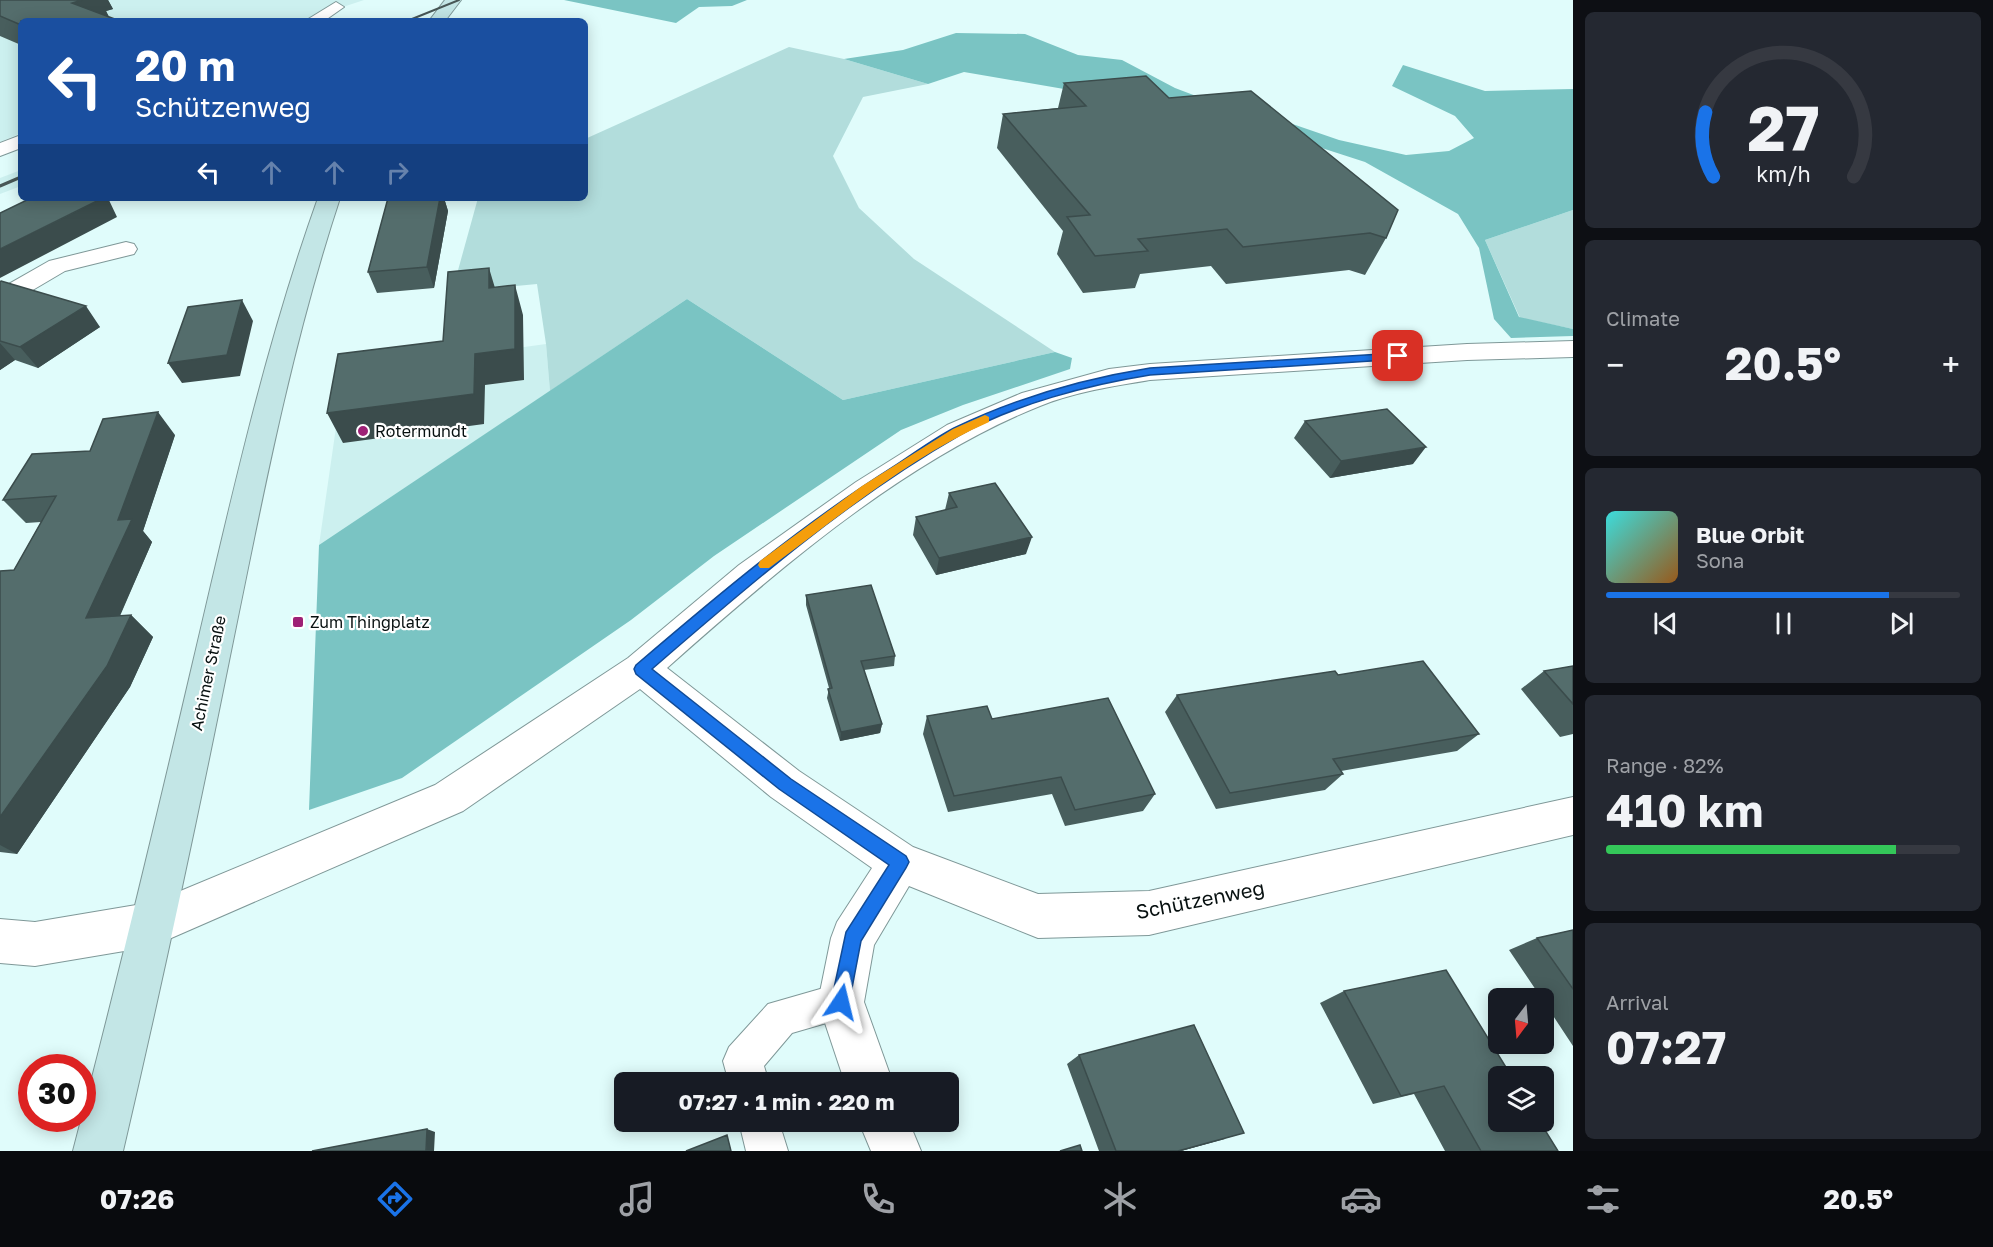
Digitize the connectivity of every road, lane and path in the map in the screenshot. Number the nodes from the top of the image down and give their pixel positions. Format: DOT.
graph roads {
  1 [pos="453,0"];
  2 [pos="336,7"];
  3 [pos="318,18"];
  4 [pos="439,18"];
  5 [pos="18,142"];
  6 [pos="0,150"];
  7 [pos="328,201"];
  8 [pos="126,249"];
  9 [pos="0,299"];
  10 [pos="1573,349"];
  11 [pos="642,669"];
  12 [pos="1573,816"];
  13 [pos="900,862"];
  14 [pos="154,924"];
  15 [pos="0,940"];
  16 [pos="841,1002"];
  17 [pos="746,1072"];
  18 [pos="865,1072"];
  19 [pos="762,1132"];
  20 [pos="888,1132"];
  21 [pos="98,1151"];
  22 [pos="767,1151"];
  23 [pos="896,1151"];
  1 -- 4 [label="main road"];
  2 -- 3 [label="street"];
  5 -- 6 [label="street"];
  7 -- 14 [label="main road, Achimer Straße"];
  8 -- 9 [label="street"];
  10 -- 11 [label="street"];
  11 -- 13 [label="street, Schützenweg"];
  11 -- 14 [label="street"];
  12 -- 13 [label="street, Schützenweg"];
  13 -- 16 [label="street"];
  14 -- 15 [label="street"];
  14 -- 21 [label="main road, Achimer Straße"];
  16 -- 17 [label="lane"];
  16 -- 18 [label="street"];
  19 -- 22 [label="lane"];
  20 -- 23 [label="street"];
}
